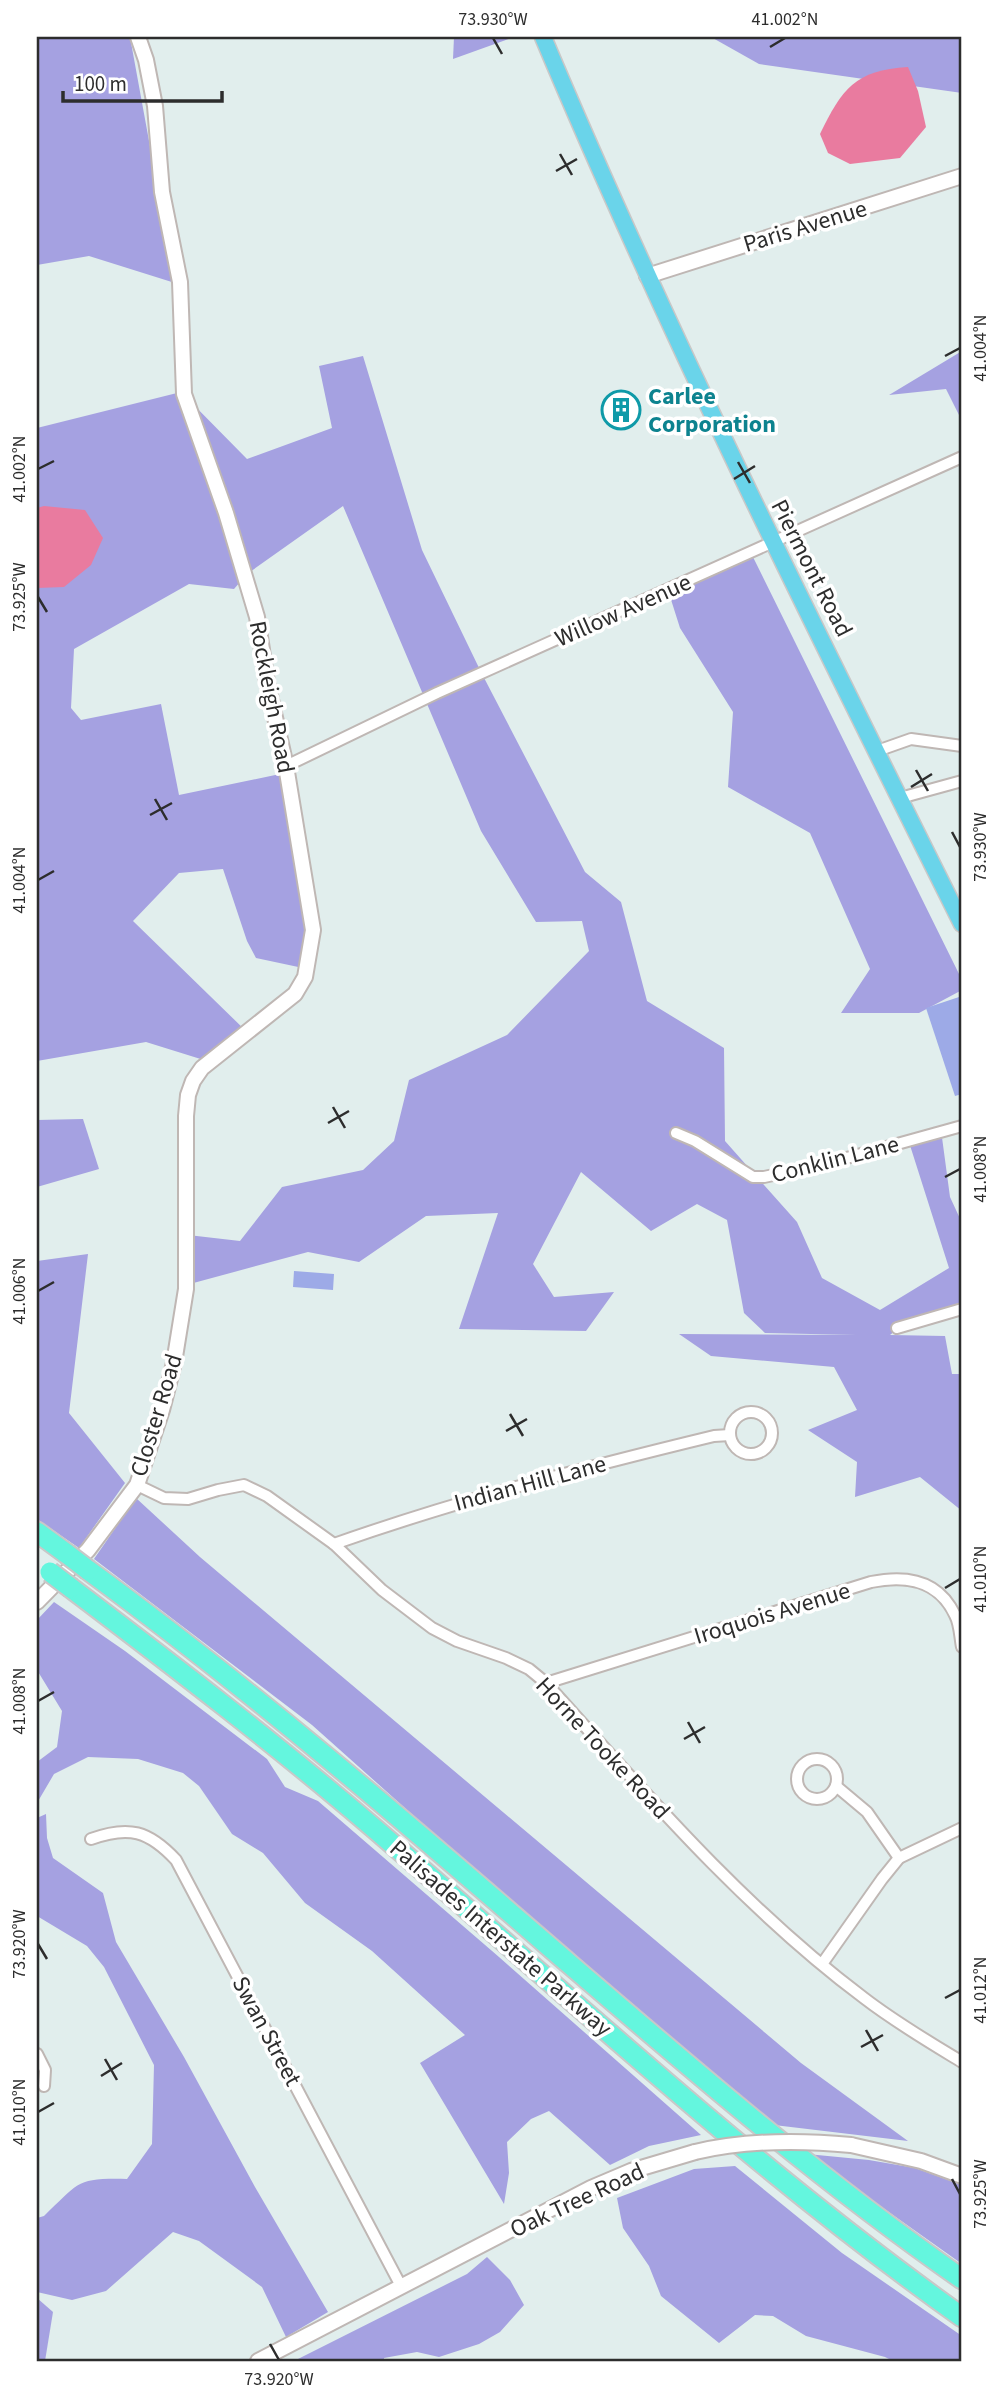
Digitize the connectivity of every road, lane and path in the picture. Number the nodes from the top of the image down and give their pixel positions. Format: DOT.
graph roads {
  1 [pos="138,37"];
  2 [pos="543,37"];
  3 [pos="962,176"];
  4 [pos="647,275"];
  5 [pos="962,457"];
  6 [pos="774,543"];
  7 [pos="962,746"];
  8 [pos="877,751"];
  9 [pos="286,766"];
  10 [pos="962,781"];
  11 [pos="900,798"];
  12 [pos="962,925"];
  13 [pos="962,1126"];
  14 [pos="676,1133"];
  15 [pos="962,1309"];
  16 [pos="183,1318"];
  17 [pos="897,1328"];
  18 [pos="730,1435"];
  19 [pos="136,1485"];
  20 [pos="37,1532"];
  21 [pos="334,1544"];
  22 [pos="43,1568"];
  23 [pos="37,1602"];
  24 [pos="962,1647"];
  25 [pos="546,1683"];
  26 [pos="836,1786"];
  27 [pos="962,1828"];
  28 [pos="91,1839"];
  29 [pos="899,1858"];
  30 [pos="822,1964"];
  31 [pos="37,2054"];
  32 [pos="962,2062"];
  33 [pos="44,2085"];
  34 [pos="962,2176"];
  35 [pos="962,2279"];
  36 [pos="401,2286"];
  37 [pos="962,2317"];
  38 [pos="258,2361"];
  1 -- 9 [label="street, Rockleigh Road"];
  2 -- 4 [label="main road, Piermont Road"];
  3 -- 4 [label="street, Paris Avenue"];
  4 -- 6 [label="main road, Piermont Road"];
  5 -- 6 [label="street, Willow Avenue"];
  6 -- 8 [label="main road, Piermont Road"];
  6 -- 9 [label="street, Willow Avenue"];
  7 -- 8 [label="street"];
  8 -- 11 [label="main road, Piermont Road"];
  9 -- 16 [label="street, Rockleigh Road"];
  10 -- 11 [label="street"];
  11 -- 12 [label="main road, Piermont Road"];
  13 -- 14 [label="street, Conklin Lane"];
  15 -- 17 [label="street"];
  16 -- 19 [label="street, Closter Road"];
  18 -- 21 [label="street, Indian Hill Lane"];
  19 -- 21 [label="street, Horne Tooke Road"];
  19 -- 23 [label="street, Closter Road"];
  20 -- 35 [label="highway, Palisades Interstate Parkway, bridge"];
  21 -- 25 [label="street, Horne Tooke Road"];
  22 -- 37 [label="highway, Palisades Interstate Parkway, bridge"];
  24 -- 25 [label="street, Iroquois Avenue"];
  25 -- 30 [label="street, Horne Tooke Road"];
  26 -- 29 [label="street"];
  27 -- 29 [label="street"];
  28 -- 36 [label="street, Swan Street"];
  29 -- 30 [label="street"];
  30 -- 32 [label="street, Horne Tooke Road"];
  31 -- 33 [label="street"];
  34 -- 36 [label="street, Oak Tree Road, bridge"];
  36 -- 38 [label="street, Oak Tree Road"];
}
